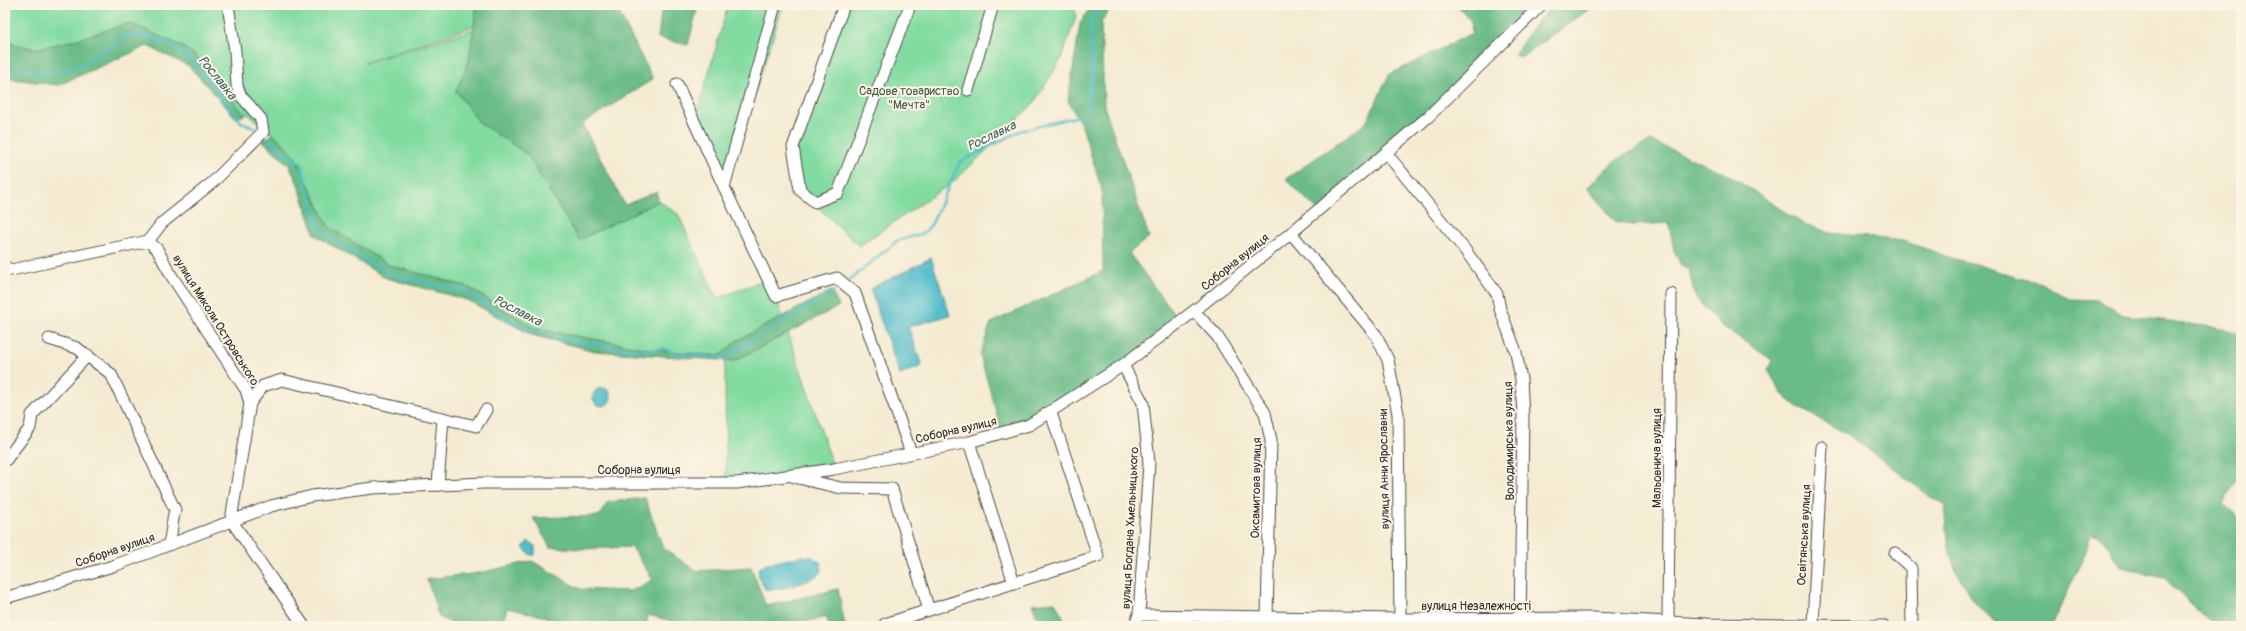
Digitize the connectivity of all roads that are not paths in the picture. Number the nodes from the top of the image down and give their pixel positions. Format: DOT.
graph roads {
  1 [pos="228,5"];
  2 [pos="775,5"];
  3 [pos="844,5"];
  4 [pos="910,5"];
  5 [pos="993,5"];
  6 [pos="1541,5"];
  7 [pos="676,84"];
  8 [pos="968,90"];
  9 [pos="1387,154"];
  10 [pos="724,187"];
  11 [pos="1292,233"];
  12 [pos="148,241"];
  13 [pos="5,267"];
  14 [pos="1671,294"];
  15 [pos="1194,311"];
  16 [pos="48,339"];
  17 [pos="88,355"];
  18 [pos="1123,365"];
  19 [pos="250,403"];
  20 [pos="486,410"];
  21 [pos="1052,413"];
  22 [pos="443,418"];
  23 [pos="969,442"];
  24 [pos="1822,447"];
  25 [pos="911,453"];
  26 [pos="5,461"];
  27 [pos="790,476"];
  28 [pos="438,485"];
  29 [pos="231,520"];
  30 [pos="168,545"];
  31 [pos="1895,553"];
  32 [pos="1014,583"];
  33 [pos="5,598"];
  34 [pos="929,610"];
  35 [pos="1139,615"];
  36 [pos="1267,617"];
  37 [pos="1400,619"];
  38 [pos="1520,622"];
  39 [pos="1668,622"];
  40 [pos="885,624"];
  41 [pos="1813,624"];
  42 [pos="304,626"];
  43 [pos="1134,626"];
  44 [pos="1883,626"];
  45 [pos="1912,626"];
  1 -- 12 [label="street"];
  2 -- 10 [label="street"];
  3 -- 4 [label="street"];
  5 -- 8 [label="street"];
  6 -- 9 [label="street, Соборна вулиця"];
  7 -- 10 [label="street"];
  9 -- 11 [label="street, Соборна вулиця"];
  9 -- 38 [label="street, Володимирська вулиця"];
  10 -- 25 [label="street"];
  11 -- 15 [label="street, Соборна вулиця"];
  11 -- 37 [label="street, вулиця Анни Ярославни"];
  12 -- 13 [label="street"];
  12 -- 19 [label="street, вулиця Миколи Островського"];
  14 -- 39 [label="street, Мальовнича вулиця"];
  15 -- 18 [label="street, Соборна вулиця"];
  15 -- 36 [label="street, Оксамитова вулиця"];
  16 -- 17 [label="street"];
  17 -- 26 [label="street"];
  17 -- 30 [label="street"];
  18 -- 21 [label="street, Соборна вулиця"];
  18 -- 35 [label="street, вулиця Богдана Хмельницького"];
  19 -- 22 [label="street, вулиця Миколи Островського"];
  19 -- 29 [label="street"];
  20 -- 22 [label="street, вулиця Миколи Островського"];
  21 -- 23 [label="street, Соборна вулиця"];
  21 -- 32 [label="street"];
  22 -- 28 [label="street"];
  23 -- 25 [label="street, Соборна вулиця"];
  23 -- 32 [label="street"];
  24 -- 41 [label="street, Освітянська вулиця"];
  25 -- 27 [label="street, Соборна вулиця"];
  27 -- 28 [label="street, Соборна вулиця"];
  27 -- 34 [label="street"];
  28 -- 29 [label="street, Соборна вулиця"];
  29 -- 30 [label="street, Соборна вулиця"];
  29 -- 42 [label="street"];
  30 -- 33 [label="street, Соборна вулиця"];
  31 -- 45 [label="street"];
  32 -- 34 [label="street"];
  34 -- 40 [label="street"];
  35 -- 36 [label="street, вулиця Незалежності"];
  35 -- 43 [label="street, вулиця Богдана Хмельницького"];
  36 -- 37 [label="street, вулиця Незалежності"];
  37 -- 38 [label="street, вулиця Незалежності"];
  38 -- 39 [label="street, вулиця Незалежності"];
  39 -- 41 [label="street, вулиця Незалежності"];
  41 -- 44 [label="street, вулиця Незалежності"];
}
